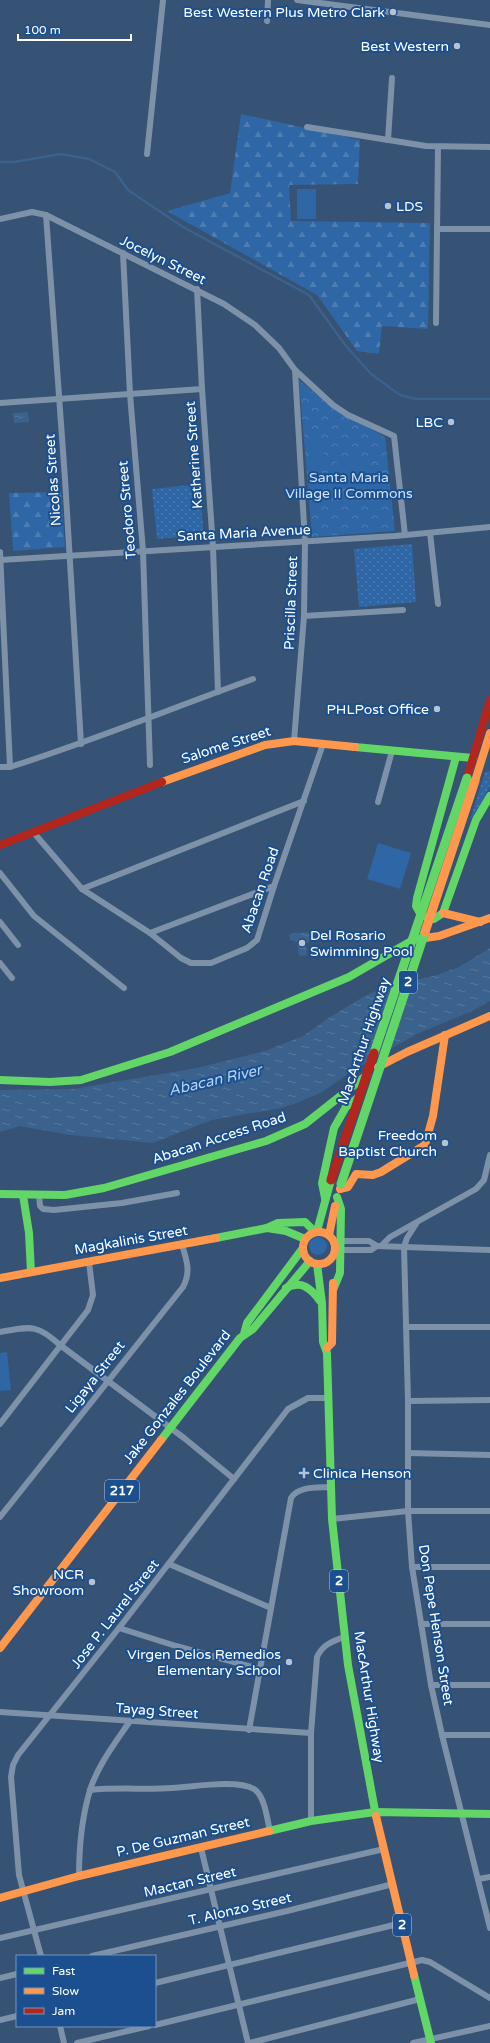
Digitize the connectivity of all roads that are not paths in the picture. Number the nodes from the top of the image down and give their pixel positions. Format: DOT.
graph roads {
  1 [pos="163,0"];
  2 [pos="268,0"];
  3 [pos="297,0"];
  4 [pos="267,21"];
  5 [pos="490,25"];
  6 [pos="392,78"];
  7 [pos="307,127"];
  8 [pos="388,140"];
  9 [pos="438,147"];
  10 [pos="490,147"];
  11 [pos="147,154"];
  12 [pos="46,215"];
  13 [pos="0,219"];
  14 [pos="437,229"];
  15 [pos="490,229"];
  16 [pos="123,253"];
  17 [pos="197,289"];
  18 [pos="436,323"];
  19 [pos="295,370"];
  20 [pos="202,389"];
  21 [pos="130,394"];
  22 [pos="59,399"];
  23 [pos="0,403"];
  24 [pos="490,527"];
  25 [pos="430,533"];
  26 [pos="405,535"];
  27 [pos="305,542"];
  28 [pos="213,547"];
  29 [pos="143,551"];
  30 [pos="0,552"];
  31 [pos="70,556"];
  32 [pos="0,560"];
  33 [pos="438,604"];
  34 [pos="403,610"];
  35 [pos="304,616"];
  36 [pos="253,679"];
  37 [pos="218,692"];
  38 [pos="490,700"];
  39 [pos="148,717"];
  40 [pos="490,733"];
  41 [pos="294,741"];
  42 [pos="81,744"];
  43 [pos="323,744"];
  44 [pos="392,751"];
  45 [pos="456,757"];
  46 [pos="474,758"];
  47 [pos="150,765"];
  48 [pos="490,766"];
  49 [pos="0,767"];
  50 [pos="10,767"];
  51 [pos="478,771"];
  52 [pos="452,775"];
  53 [pos="471,780"];
  54 [pos="490,796"];
  55 [pos="304,801"];
  56 [pos="378,802"];
  57 [pos="34,833"];
  58 [pos="0,845"];
  59 [pos="0,873"];
  60 [pos="274,886"];
  61 [pos="82,888"];
  62 [pos="418,913"];
  63 [pos="443,913"];
  64 [pos="490,918"];
  65 [pos="0,922"];
  66 [pos="480,922"];
  67 [pos="150,933"];
  68 [pos="406,944"];
  69 [pos="18,945"];
  70 [pos="0,963"];
  71 [pos="12,978"];
  72 [pos="124,988"];
  73 [pos="490,1016"];
  74 [pos="445,1035"];
  75 [pos="389,1061"];
  76 [pos="0,1080"];
  77 [pos="359,1080"];
  78 [pos="364,1093"];
  79 [pos="490,1155"];
  80 [pos="487,1180"];
  81 [pos="339,1190"];
  82 [pos="177,1193"];
  83 [pos="0,1194"];
  84 [pos="23,1195"];
  85 [pos="39,1195"];
  86 [pos="325,1201"];
  87 [pos="416,1224"];
  88 [pos="267,1228"];
  89 [pos="316,1232"];
  90 [pos="330,1235"];
  91 [pos="304,1243"];
  92 [pos="182,1245"];
  93 [pos="379,1246"];
  94 [pos="404,1247"];
  95 [pos="338,1249"];
  96 [pos="490,1250"];
  97 [pos="89,1262"];
  98 [pos="313,1262"];
  99 [pos="30,1272"];
  100 [pos="0,1278"];
  101 [pos="286,1288"];
  102 [pos="322,1303"];
  103 [pos="406,1327"];
  104 [pos="490,1327"];
  105 [pos="0,1332"];
  106 [pos="244,1334"];
  107 [pos="61,1346"];
  108 [pos="327,1348"];
  109 [pos="108,1381"];
  110 [pos="328,1398"];
  111 [pos="490,1400"];
  112 [pos="408,1401"];
  113 [pos="0,1423"];
  114 [pos="171,1429"];
  115 [pos="408,1453"];
  116 [pos="490,1454"];
  117 [pos="234,1479"];
  118 [pos="330,1487"];
  119 [pos="408,1511"];
  120 [pos="490,1511"];
  121 [pos="0,1517"];
  122 [pos="332,1519"];
  123 [pos="169,1564"];
  124 [pos="412,1567"];
  125 [pos="490,1567"];
  126 [pos="271,1608"];
  127 [pos="421,1624"];
  128 [pos="490,1624"];
  129 [pos="119,1628"];
  130 [pos="344,1637"];
  131 [pos="0,1648"];
  132 [pos="259,1670"];
  133 [pos="431,1685"];
  134 [pos="490,1685"];
  135 [pos="0,1712"];
  136 [pos="50,1715"];
  137 [pos="130,1721"];
  138 [pos="249,1730"];
  139 [pos="311,1733"];
  140 [pos="442,1735"];
  141 [pos="490,1735"];
  142 [pos="90,1790"];
  143 [pos="375,1812"];
  144 [pos="460,1814"];
  145 [pos="490,1814"];
  146 [pos="311,1821"];
  147 [pos="270,1831"];
  148 [pos="201,1848"];
  149 [pos="384,1849"];
  150 [pos="79,1876"];
  151 [pos="490,1877"];
  152 [pos="478,1879"];
  153 [pos="393,1884"];
  154 [pos="211,1890"];
  155 [pos="24,1892"];
  156 [pos="0,1898"];
  157 [pos="402,1923"];
  158 [pos="219,1926"];
  159 [pos="490,1928"];
  160 [pos="34,1929"];
  161 [pos="0,1938"];
  162 [pos="41,1955"];
  163 [pos="96,1955"];
  164 [pos="411,1962"];
  165 [pos="229,1965"];
  166 [pos="16,1974"];
  167 [pos="0,1978"];
  168 [pos="156,1983"];
  169 [pos="490,1998"];
  170 [pos="420,2000"];
  171 [pos="239,2004"];
  172 [pos="16,2016"];
  173 [pos="0,2020"];
  174 [pos="156,2025"];
  175 [pos="490,2026"];
  176 [pos="60,2027"];
  177 [pos="145,2027"];
  178 [pos="430,2041"];
  179 [pos="64,2043"];
  180 [pos="78,2043"];
  181 [pos="249,2043"];
  182 [pos="413,2043"];
  1 -- 11 [label="street"];
  2 -- 4 [label="street"];
  3 -- 5 [label="street"];
  6 -- 8 [label="street"];
  7 -- 8 [label="street"];
  8 -- 9 [label="street"];
  9 -- 10 [label="street"];
  9 -- 14 [label="street"];
  12 -- 13 [label="street, Jocelyn Street"];
  12 -- 16 [label="street, Jocelyn Street"];
  12 -- 22 [label="street, Nicolas Street"];
  14 -- 15 [label="street"];
  14 -- 18 [label="street"];
  16 -- 17 [label="street, Jocelyn Street"];
  16 -- 21 [label="street, Teodoro Street"];
  17 -- 19 [label="street, Jocelyn Street"];
  17 -- 20 [label="street, Katherine Street"];
  19 -- 26 [label="street, Jocelyn Street"];
  19 -- 27 [label="street, Priscilla Street"];
  20 -- 21 [label="street"];
  20 -- 28 [label="street, Katherine Street"];
  21 -- 22 [label="street"];
  21 -- 29 [label="street, Teodoro Street"];
  22 -- 23 [label="street"];
  22 -- 31 [label="street, Nicolas Street"];
  24 -- 25 [label="street, Santa Maria Avenue"];
  25 -- 26 [label="street, Santa Maria Avenue"];
  25 -- 33 [label="street"];
  26 -- 27 [label="street, Santa Maria Avenue"];
  27 -- 28 [label="street, Santa Maria Avenue"];
  27 -- 35 [label="street, Priscilla Street"];
  28 -- 29 [label="street, Santa Maria Avenue"];
  28 -- 37 [label="street, Katherine Street"];
  29 -- 31 [label="street, Santa Maria Avenue"];
  29 -- 39 [label="street, Teodoro Street"];
  30 -- 32 [label="street"];
  31 -- 32 [label="street, Santa Maria Avenue"];
  31 -- 42 [label="street, Nicolas Street"];
  32 -- 50 [label="street"];
  34 -- 35 [label="street"];
  35 -- 41 [label="street, Priscilla Street"];
  36 -- 37 [label="street"];
  37 -- 39 [label="street"];
  38 -- 46 [label="main road, MacArthur Highway / 2"];
  39 -- 42 [label="street"];
  39 -- 47 [label="street, Teodoro Street"];
  40 -- 51 [label="main road, MacArthur Highway / 2"];
  41 -- 43 [label="main road, Salome Street"];
  41 -- 57 [label="main road, Salome Street"];
  42 -- 50 [label="street"];
  43 -- 44 [label="main road, Salome Street"];
  43 -- 55 [label="street, Abacan Road"];
  44 -- 45 [label="main road, Salome Street"];
  44 -- 56 [label="street"];
  45 -- 46 [label="main road, Salome Street"];
  45 -- 52 [label="main road"];
  46 -- 52 [label="main road"];
  46 -- 53 [label="main road, MacArthur Highway / 2"];
  48 -- 51 [label="main road"];
  49 -- 50 [label="street"];
  51 -- 53 [label="main road, MacArthur Highway / 2"];
  52 -- 62 [label="main road"];
  53 -- 81 [label="main road, MacArthur Highway / 2, bridge"];
  53 -- 86 [label="main road, MacArthur Highway / 2, bridge"];
  54 -- 63 [label="main road"];
  55 -- 60 [label="street, Abacan Road"];
  55 -- 61 [label="street"];
  57 -- 58 [label="main road, Salome Street"];
  57 -- 61 [label="street, Abacan Road"];
  59 -- 72 [label="street"];
  60 -- 67 [label="street"];
  60 -- 67 [label="street, Abacan Road"];
  61 -- 67 [label="street, Abacan Road"];
  62 -- 63 [label="main road"];
  62 -- 68 [label="main road"];
  63 -- 66 [label="main road"];
  64 -- 66 [label="main road"];
  65 -- 69 [label="street"];
  66 -- 68 [label="main road"];
  68 -- 76 [label="main road"];
  70 -- 71 [label="street"];
  73 -- 74 [label="main road, Abacan Access Road"];
  74 -- 75 [label="main road, Abacan Access Road"];
  74 -- 81 [label="main road"];
  75 -- 77 [label="main road, Abacan Access Road"];
  75 -- 78 [label="main road"];
  77 -- 78 [label="main road"];
  77 -- 85 [label="main road, Abacan Access Road"];
  78 -- 86 [label="main road"];
  79 -- 80 [label="street"];
  80 -- 87 [label="street"];
  81 -- 90 [label="main road, MacArthur Highway / 2"];
  81 -- 95 [label="main road"];
  82 -- 85 [label="street"];
  83 -- 84 [label="main road, Abacan Access Road"];
  84 -- 85 [label="main road, Abacan Access Road"];
  84 -- 99 [label="main road"];
  86 -- 89 [label="main road, MacArthur Highway / 2"];
  87 -- 93 [label="street"];
  87 -- 94 [label="street"];
  88 -- 89 [label="main road, Magkalinis Street"];
  88 -- 91 [label="main road, Magkalinis Street"];
  88 -- 92 [label="main road, Magkalinis Street"];
  89 -- 90 [label="main road"];
  89 -- 91 [label="main road"];
  90 -- 95 [label="main road, 2"];
  91 -- 98 [label="main road, 2"];
  91 -- 106 [label="main road, Jake Gonzales Boulevard / 217"];
  92 -- 97 [label="main road, Magkalinis Street"];
  92 -- 109 [label="street, Ligaya Street"];
  93 -- 94 [label="street"];
  93 -- 95 [label="street"];
  94 -- 96 [label="street"];
  94 -- 103 [label="street, Don Pepe Henson Street"];
  95 -- 98 [label="main road"];
  95 -- 108 [label="main road, MacArthur Highway / 2"];
  97 -- 99 [label="main road, Magkalinis Street"];
  97 -- 107 [label="street"];
  98 -- 101 [label="main road, Jake Gonzales Boulevard / 217"];
  98 -- 102 [label="main road, MacArthur Highway / 2"];
  99 -- 100 [label="main road, Magkalinis Street"];
  101 -- 102 [label="main road"];
  101 -- 106 [label="main road, Jake Gonzales Boulevard / 217"];
  102 -- 108 [label="main road, MacArthur Highway / 2"];
  103 -- 104 [label="street"];
  103 -- 112 [label="street, Don Pepe Henson Street"];
  105 -- 107 [label="street"];
  106 -- 114 [label="main road, Jake Gonzales Boulevard / 217"];
  107 -- 109 [label="street"];
  107 -- 113 [label="street"];
  108 -- 110 [label="main road, MacArthur Highway / 2"];
  109 -- 114 [label="street"];
  109 -- 121 [label="street, Ligaya Street"];
  110 -- 117 [label="street, Jose P. Laurel Street"];
  110 -- 118 [label="main road, MacArthur Highway / 2"];
  111 -- 112 [label="street"];
  112 -- 115 [label="street, Don Pepe Henson Street"];
  114 -- 117 [label="street"];
  114 -- 131 [label="main road, Jake Gonzales Boulevard / 217"];
  115 -- 116 [label="street"];
  115 -- 119 [label="street, Don Pepe Henson Street"];
  117 -- 123 [label="street, Jose P. Laurel Street"];
  118 -- 122 [label="main road, MacArthur Highway / 2"];
  118 -- 126 [label="street"];
  119 -- 120 [label="street"];
  119 -- 122 [label="street"];
  119 -- 124 [label="street, Don Pepe Henson Street"];
  122 -- 130 [label="main road, MacArthur Highway / 2"];
  123 -- 126 [label="street"];
  123 -- 129 [label="street, Jose P. Laurel Street"];
  124 -- 125 [label="street"];
  124 -- 127 [label="street, Don Pepe Henson Street"];
  126 -- 132 [label="street"];
  127 -- 128 [label="street"];
  127 -- 133 [label="street, Don Pepe Henson Street"];
  129 -- 132 [label="street"];
  129 -- 136 [label="street, Jose P. Laurel Street"];
  130 -- 139 [label="street"];
  130 -- 143 [label="main road, MacArthur Highway / 2"];
  132 -- 138 [label="street"];
  133 -- 134 [label="street"];
  133 -- 140 [label="street, Don Pepe Henson Street"];
  135 -- 136 [label="street, Tayag Street"];
  136 -- 137 [label="street, Tayag Street"];
  136 -- 155 [label="street, Jose P. Laurel Street"];
  137 -- 138 [label="street, Tayag Street"];
  137 -- 142 [label="street"];
  138 -- 139 [label="street, Tayag Street"];
  139 -- 146 [label="street"];
  140 -- 141 [label="street"];
  140 -- 144 [label="street, Don Pepe Henson Street"];
  142 -- 147 [label="street"];
  142 -- 150 [label="street"];
  143 -- 144 [label="main road, P. De Guzman Street"];
  143 -- 146 [label="main road, P. De Guzman Street"];
  143 -- 149 [label="main road, MacArthur Highway / 2"];
  144 -- 145 [label="main road, P. De Guzman Street"];
  144 -- 152 [label="street, Don Pepe Henson Street"];
  146 -- 147 [label="main road, P. De Guzman Street"];
  147 -- 148 [label="main road, P. De Guzman Street"];
  148 -- 150 [label="main road, P. De Guzman Street"];
  148 -- 154 [label="street"];
  149 -- 153 [label="main road, MacArthur Highway / 2"];
  149 -- 154 [label="street, Mactan Street"];
  150 -- 155 [label="main road, P. De Guzman Street"];
  151 -- 152 [label="street"];
  152 -- 159 [label="street, Don Pepe Henson Street"];
  153 -- 157 [label="main road, MacArthur Highway / 2"];
  153 -- 158 [label="street, T. Alonzo Street"];
  154 -- 158 [label="street"];
  154 -- 160 [label="street, Mactan Street"];
  155 -- 156 [label="main road, P. De Guzman Street"];
  155 -- 160 [label="street, Jose P. Laurel Street"];
  157 -- 164 [label="main road, MacArthur Highway / 2"];
  157 -- 165 [label="street"];
  158 -- 163 [label="street, T. Alonzo Street"];
  158 -- 165 [label="street"];
  160 -- 161 [label="street, Mactan Street"];
  160 -- 162 [label="street, Jose P. Laurel Street"];
  164 -- 169 [label="street"];
  164 -- 170 [label="main road, MacArthur Highway / 2"];
  164 -- 171 [label="street"];
  165 -- 168 [label="street"];
  165 -- 171 [label="street"];
  166 -- 167 [label="street"];
  170 -- 178 [label="main road, MacArthur Highway / 2"];
  170 -- 181 [label="street"];
  171 -- 174 [label="street"];
  171 -- 181 [label="street"];
  172 -- 173 [label="street"];
  175 -- 178 [label="street"];
  176 -- 179 [label="street"];
  177 -- 180 [label="street"];
  178 -- 182 [label="street"];
}
